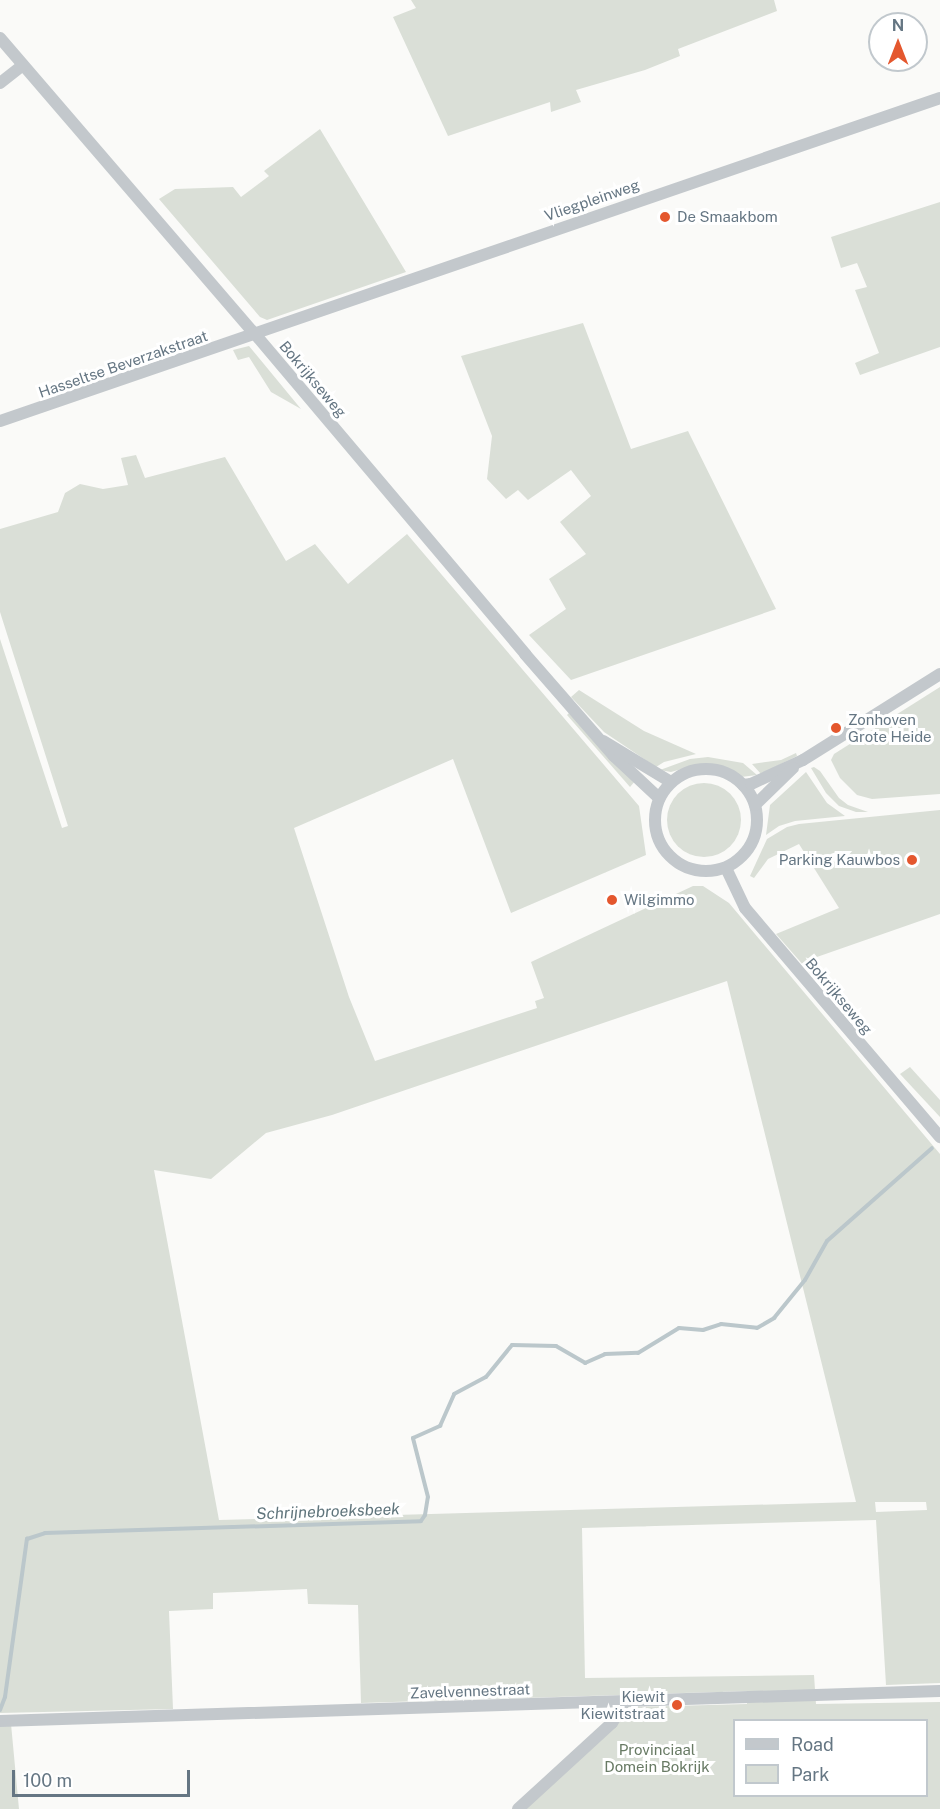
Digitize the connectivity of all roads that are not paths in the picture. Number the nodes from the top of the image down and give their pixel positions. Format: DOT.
graph roads {
  1 [pos="0,38"];
  2 [pos="23,65"];
  3 [pos="0,83"];
  4 [pos="940,98"];
  5 [pos="255,333"];
  6 [pos="0,421"];
  7 [pos="940,674"];
  8 [pos="602,741"];
  9 [pos="803,760"];
  10 [pos="671,782"];
  11 [pos="743,785"];
  12 [pos="659,798"];
  13 [pos="755,805"];
  14 [pos="726,868"];
  15 [pos="940,1137"];
  16 [pos="940,1691"];
  17 [pos="625,1701"];
  18 [pos="0,1721"];
  19 [pos="518,1809"];
  1 -- 2 [label="street, Bokrijkseweg"];
  2 -- 3 [label="street"];
  2 -- 5 [label="street, Bokrijkseweg"];
  4 -- 5 [label="street, Vliegpleinweg"];
  5 -- 6 [label="street, Hasseltse Beverzakstraat"];
  5 -- 8 [label="street, Bokrijkseweg"];
  7 -- 9 [label="street"];
  8 -- 10 [label="street, Bokrijkseweg"];
  8 -- 12 [label="street, Bokrijkseweg"];
  9 -- 11 [label="street"];
  9 -- 13 [label="street"];
  10 -- 11 [label="street"];
  10 -- 12 [label="street"];
  11 -- 13 [label="street"];
  12 -- 14 [label="street"];
  13 -- 14 [label="street"];
  14 -- 15 [label="street, Bokrijkseweg"];
  16 -- 17 [label="street, Zavelvennestraat"];
  17 -- 18 [label="street, Zavelvennestraat"];
  17 -- 19 [label="street"];
}
